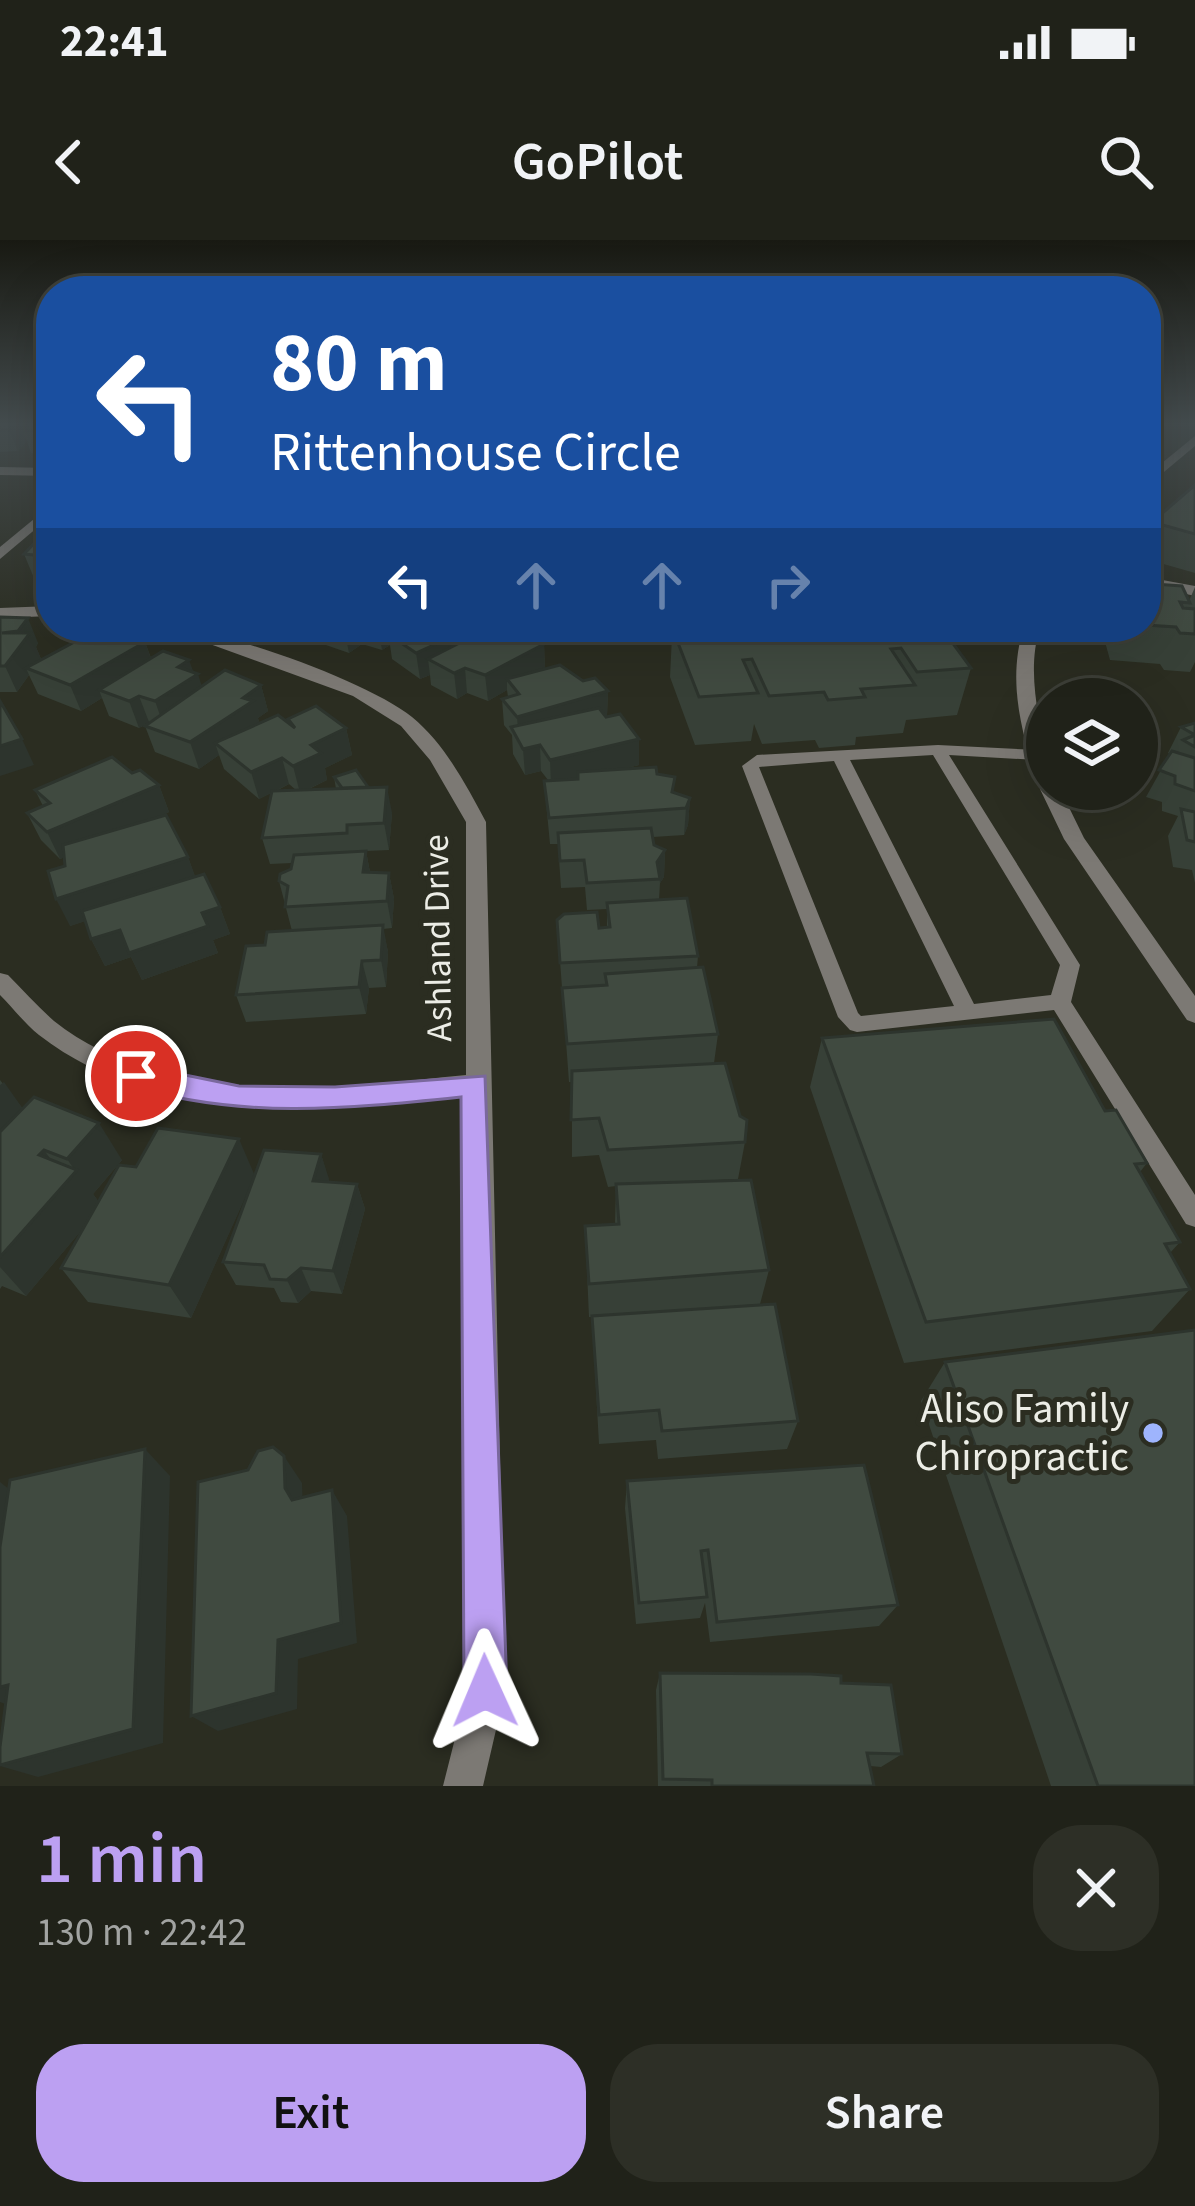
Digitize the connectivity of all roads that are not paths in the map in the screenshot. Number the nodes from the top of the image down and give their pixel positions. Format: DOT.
graph roads {
  1 [pos="36,523"];
  2 [pos="0,555"];
  3 [pos="1161,583"];
  4 [pos="1195,591"];
  5 [pos="36,612"];
  6 [pos="0,613"];
  7 [pos="214,642"];
  8 [pos="1025,642"];
  9 [pos="1026,678"];
  10 [pos="938,750"];
  11 [pos="839,754"];
  12 [pos="1026,754"];
  13 [pos="1060,810"];
  14 [pos="0,981"];
  15 [pos="1060,1002"];
  16 [pos="968,1012"];
  17 [pos="1195,1014"];
  18 [pos="475,1084"];
  19 [pos="1195,1216"];
  20 [pos="463,1786"];
  1 -- 2 [label="street"];
  3 -- 4 [label="street"];
  5 -- 6 [label="street"];
  7 -- 18 [label="street, Ashland Drive"];
  8 -- 9 [label="street"];
  10 -- 11 [label="lane"];
  10 -- 12 [label="lane"];
  10 -- 15 [label="lane"];
  11 -- 16 [label="lane"];
  11 -- 16 [label="lane"];
  13 -- 17 [label="street"];
  14 -- 18 [label="street"];
  15 -- 16 [label="lane"];
  15 -- 19 [label="lane"];
  18 -- 20 [label="street, Ashland Drive"];
}
